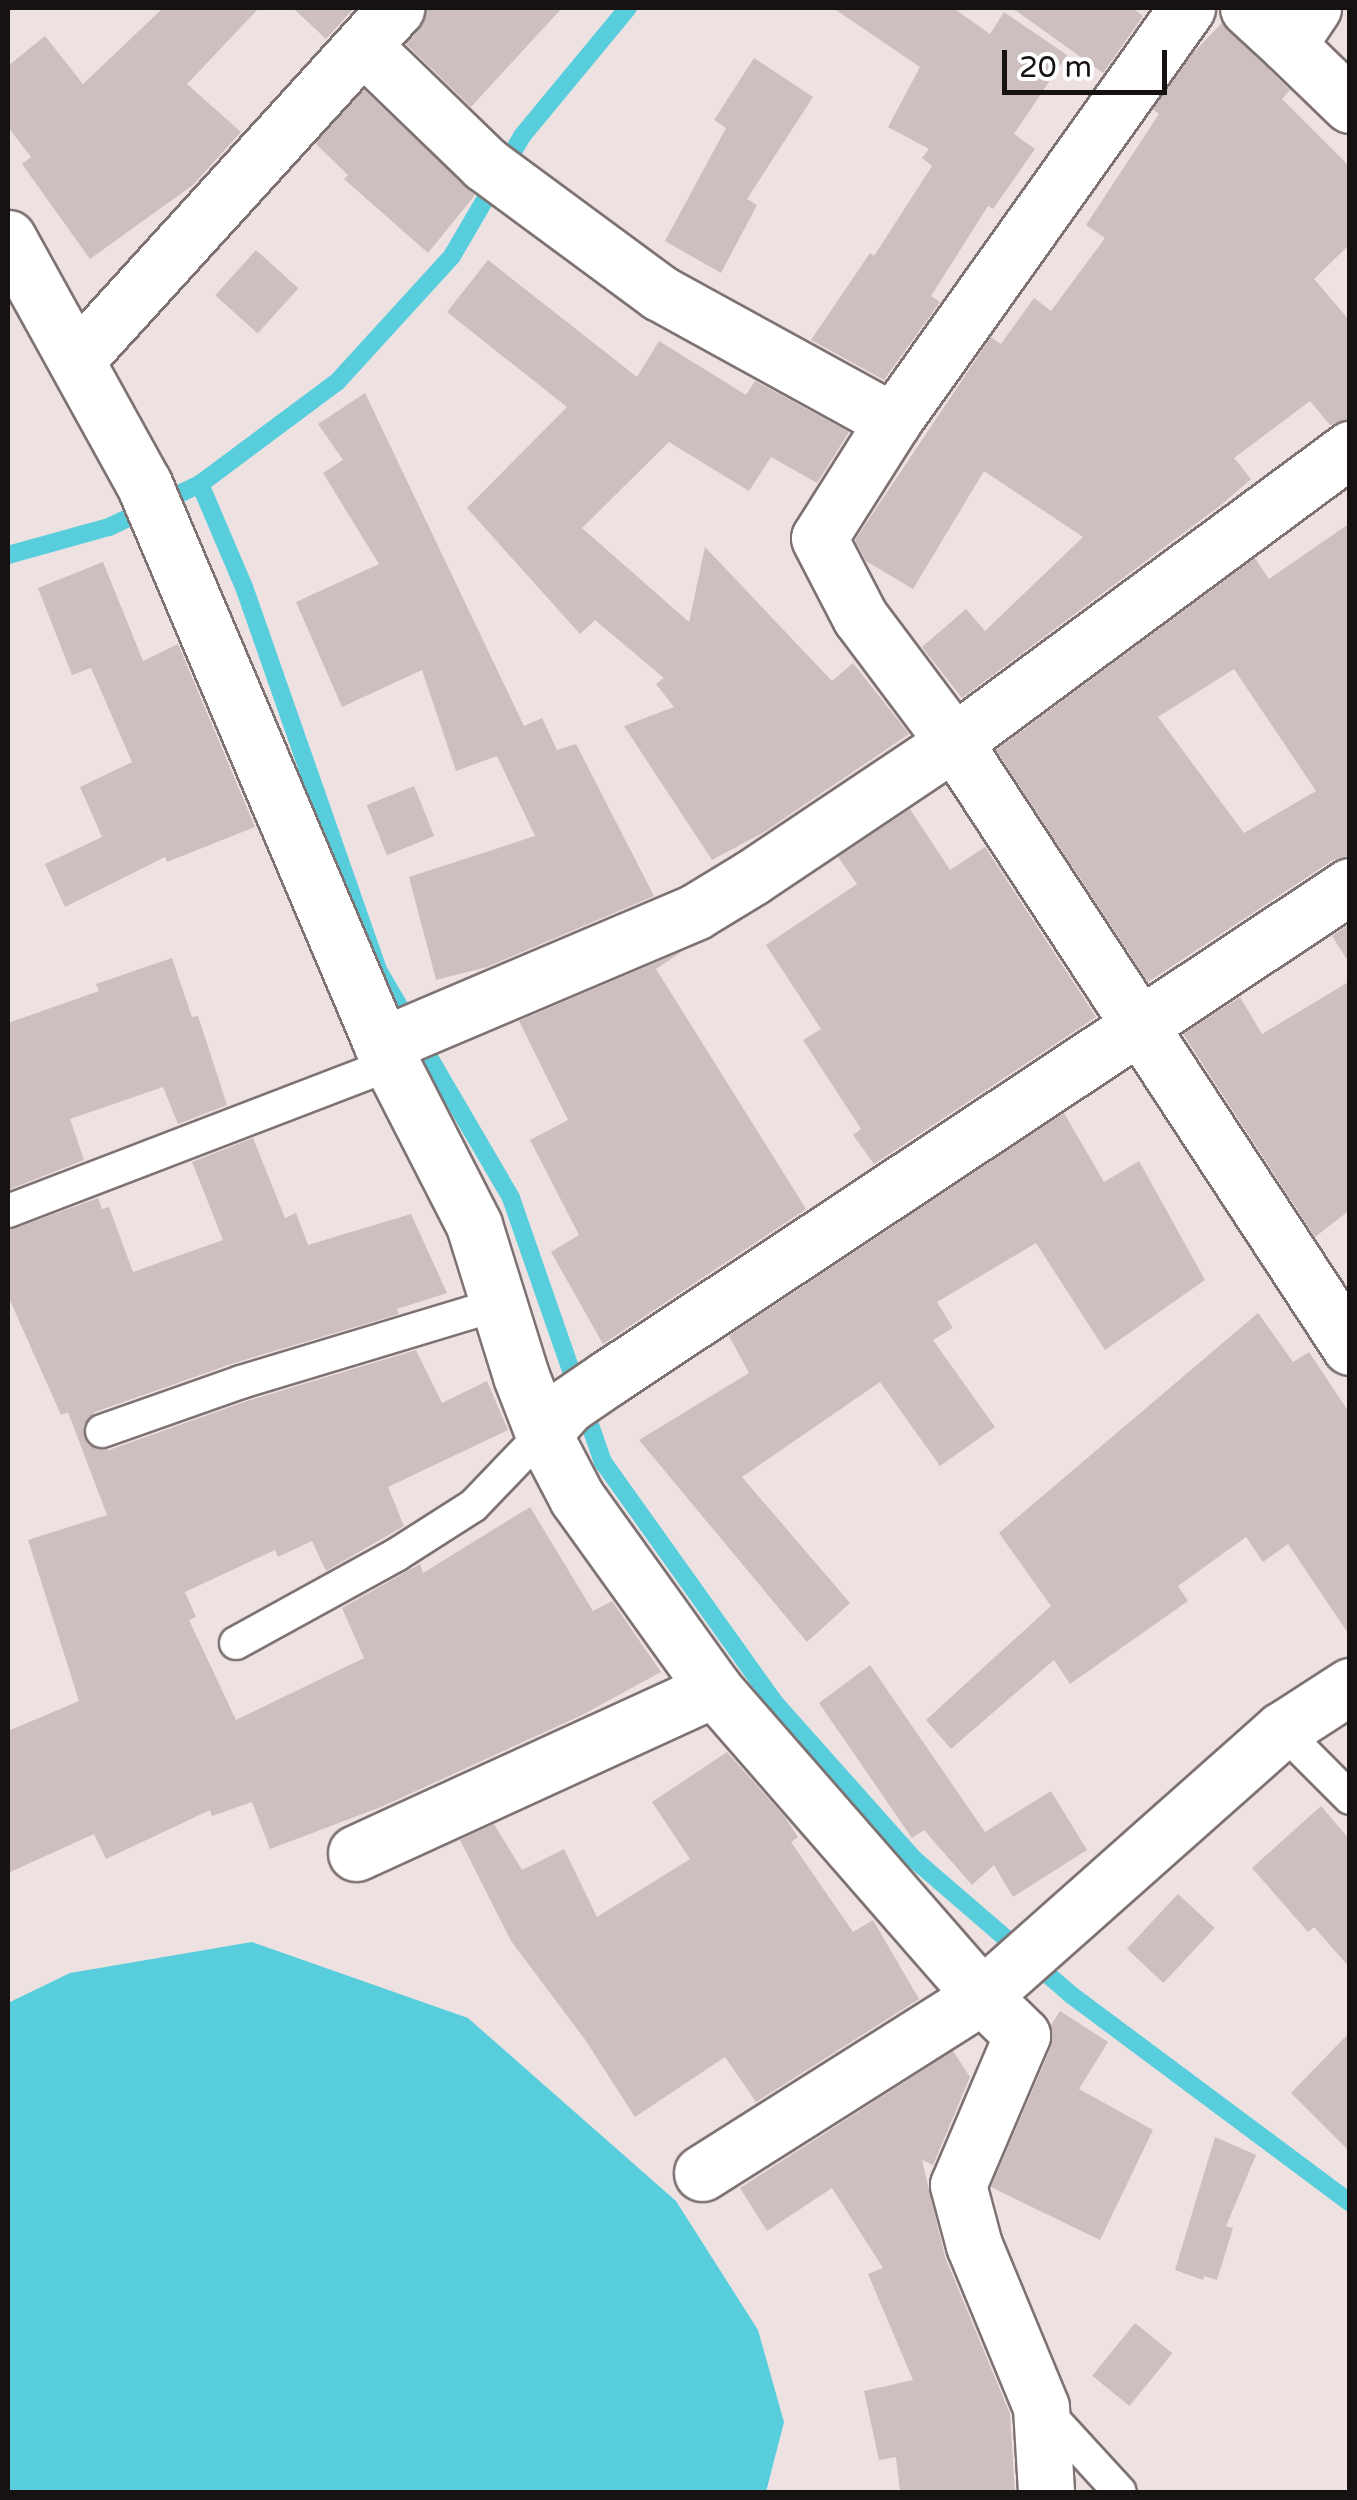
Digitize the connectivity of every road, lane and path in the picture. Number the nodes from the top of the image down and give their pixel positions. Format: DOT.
graph roads {
  1 [pos="1187,8"];
  2 [pos="1248,8"];
  3 [pos="380,26"];
  4 [pos="1300,26"];
  5 [pos="1350,105"];
  6 [pos="8,238"];
  7 [pos="78,358"];
  8 [pos="893,421"];
  9 [pos="1350,449"];
  10 [pos="954,742"];
  11 [pos="1350,886"];
  12 [pos="1139,1026"];
  13 [pos="386,1054"];
  14 [pos="8,1211"];
  15 [pos="500,1304"];
  16 [pos="1350,1348"];
  17 [pos="573,1406"];
  18 [pos="102,1431"];
  19 [pos="236,1643"];
  20 [pos="1350,1686"];
  21 [pos="714,1688"];
  22 [pos="1282,1730"];
  23 [pos="1350,1798"];
  24 [pos="356,1853"];
  25 [pos="1010,1970"];
  26 [pos="702,2174"];
  27 [pos="1042,2407"];
  28 [pos="1046,2492"];
  29 [pos="1120,2492"];
  1 -- 8 [label="street"];
  2 -- 4 [label="street"];
  3 -- 7 [label="street"];
  3 -- 8 [label="street"];
  4 -- 5 [label="street"];
  6 -- 7 [label="street"];
  7 -- 13 [label="street"];
  8 -- 10 [label="street"];
  9 -- 10 [label="street"];
  10 -- 12 [label="street"];
  10 -- 13 [label="street"];
  11 -- 12 [label="street"];
  12 -- 16 [label="street"];
  12 -- 17 [label="street"];
  13 -- 14 [label="lane"];
  13 -- 15 [label="street"];
  15 -- 17 [label="street"];
  15 -- 18 [label="lane"];
  17 -- 19 [label="lane"];
  17 -- 21 [label="street"];
  20 -- 22 [label="street"];
  21 -- 24 [label="street"];
  21 -- 25 [label="street"];
  22 -- 23 [label="lane"];
  22 -- 25 [label="street"];
  25 -- 26 [label="street"];
  25 -- 27 [label="street"];
  27 -- 28 [label="street"];
  27 -- 29 [label="lane"];
}
